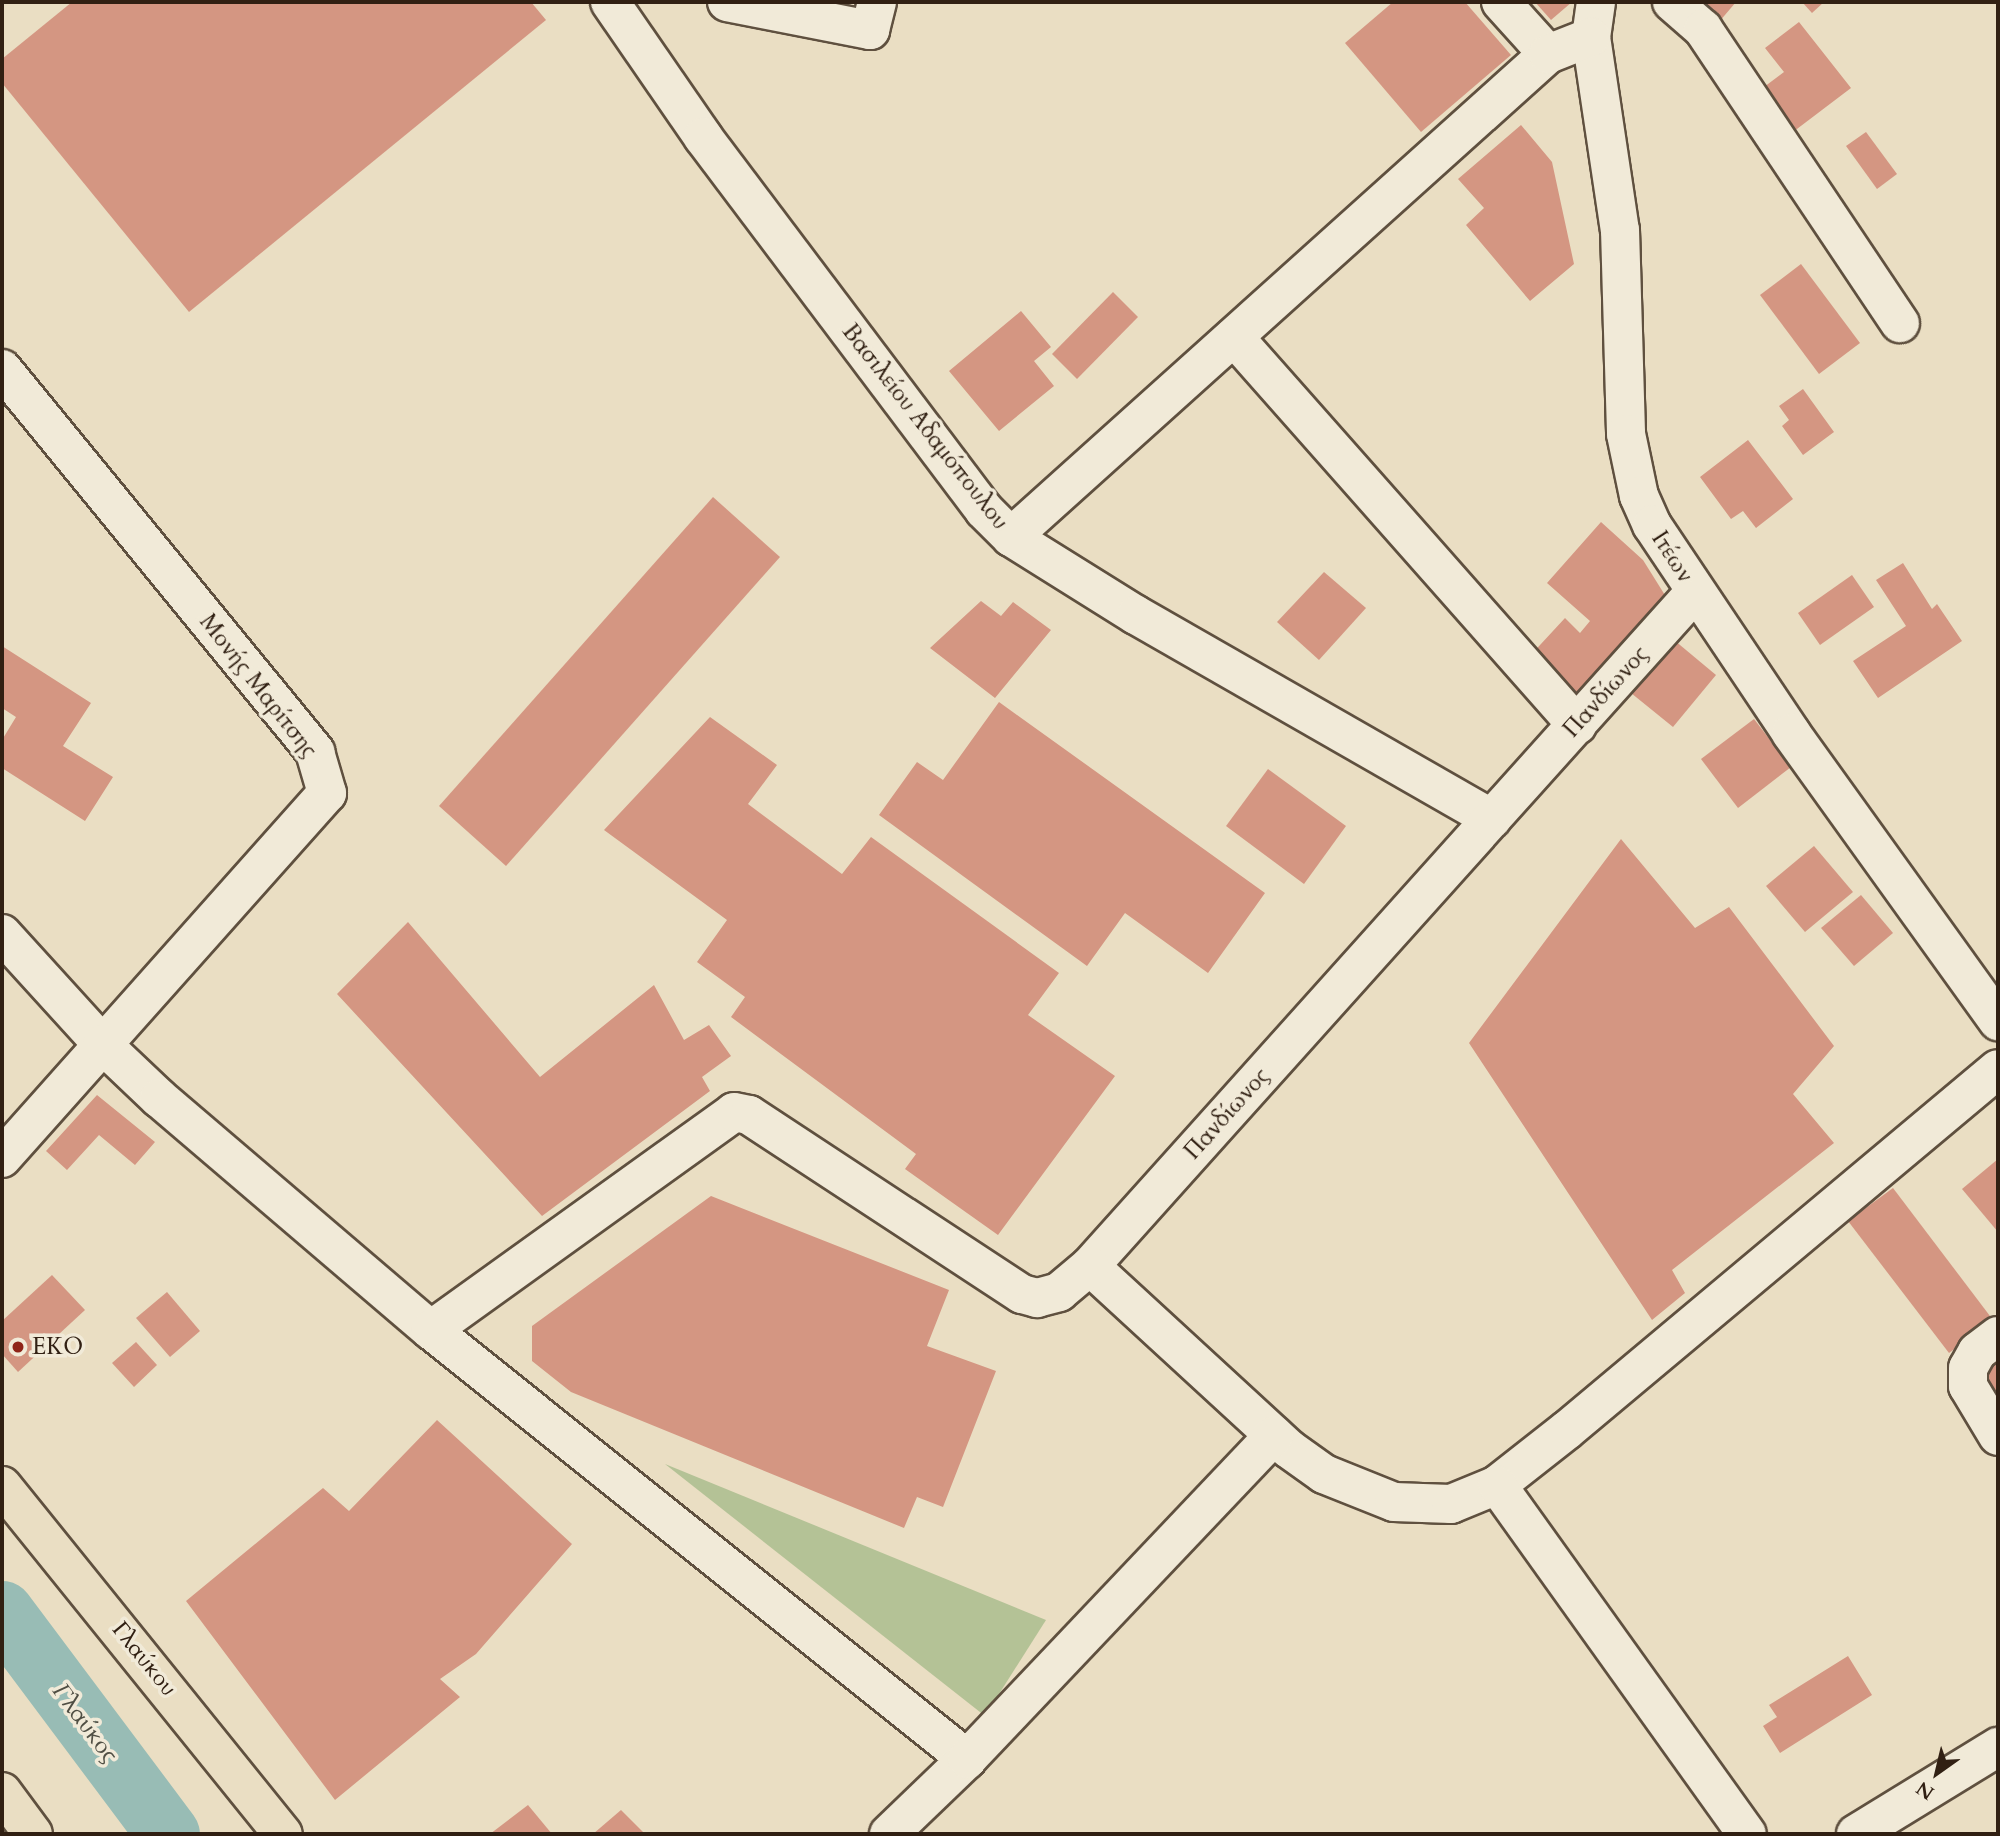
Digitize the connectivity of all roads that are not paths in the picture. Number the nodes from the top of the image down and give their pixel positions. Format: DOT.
graph roads {
  1 [pos="610,2"];
  2 [pos="727,2"];
  3 [pos="877,2"];
  4 [pos="1501,2"];
  5 [pos="1672,2"];
  6 [pos="1593,19"];
  7 [pos="1548,54"];
  8 [pos="1900,323"];
  9 [pos="1234,337"];
  10 [pos="2,369"];
  11 [pos="1011,537"];
  12 [pos="1695,592"];
  13 [pos="1577,724"];
  14 [pos="1492,819"];
  15 [pos="2,934"];
  16 [pos="1998,1021"];
  17 [pos="102,1044"];
  18 [pos="1998,1069"];
  19 [pos="2,1158"];
  20 [pos="1090,1266"];
  21 [pos="431,1330"];
  22 [pos="1998,1336"];
  23 [pos="1273,1435"];
  24 [pos="1998,1436"];
  25 [pos="1497,1485"];
  26 [pos="2,1486"];
  27 [pos="1998,1747"];
  28 [pos="967,1759"];
  29 [pos="2,1792"];
  30 [pos="33,1834"];
  31 [pos="283,1834"];
  32 [pos="889,1834"];
  33 [pos="1747,1834"];
  34 [pos="1856,1834"];
  1 -- 11 [label="street, Βασιλείου Αδαμόπουλου"];
  2 -- 3 [label="street"];
  4 -- 7 [label="street"];
  5 -- 8 [label="street"];
  6 -- 7 [label="street"];
  6 -- 12 [label="street, Ιτέων"];
  7 -- 9 [label="street"];
  9 -- 11 [label="street"];
  9 -- 13 [label="street"];
  10 -- 17 [label="street, Μονής Μαρίτσης"];
  11 -- 14 [label="street, Βασιλείου Αδαμόπουλου"];
  12 -- 13 [label="street, Πανδίωνος"];
  12 -- 16 [label="street, Ιτέων"];
  13 -- 14 [label="street, Πανδίωνος"];
  14 -- 20 [label="street, Πανδίωνος"];
  15 -- 17 [label="street"];
  17 -- 19 [label="street, Μονής Μαρίτσης"];
  17 -- 21 [label="street"];
  18 -- 25 [label="street"];
  20 -- 21 [label="street, Πανδίωνος"];
  20 -- 23 [label="street"];
  21 -- 28 [label="street"];
  22 -- 24 [label="street"];
  23 -- 25 [label="street"];
  23 -- 28 [label="street"];
  25 -- 33 [label="street"];
  26 -- 31 [label="main road, Γλαύκου"];
  27 -- 34 [label="street"];
  28 -- 32 [label="street"];
  29 -- 30 [label="main road"];
}
